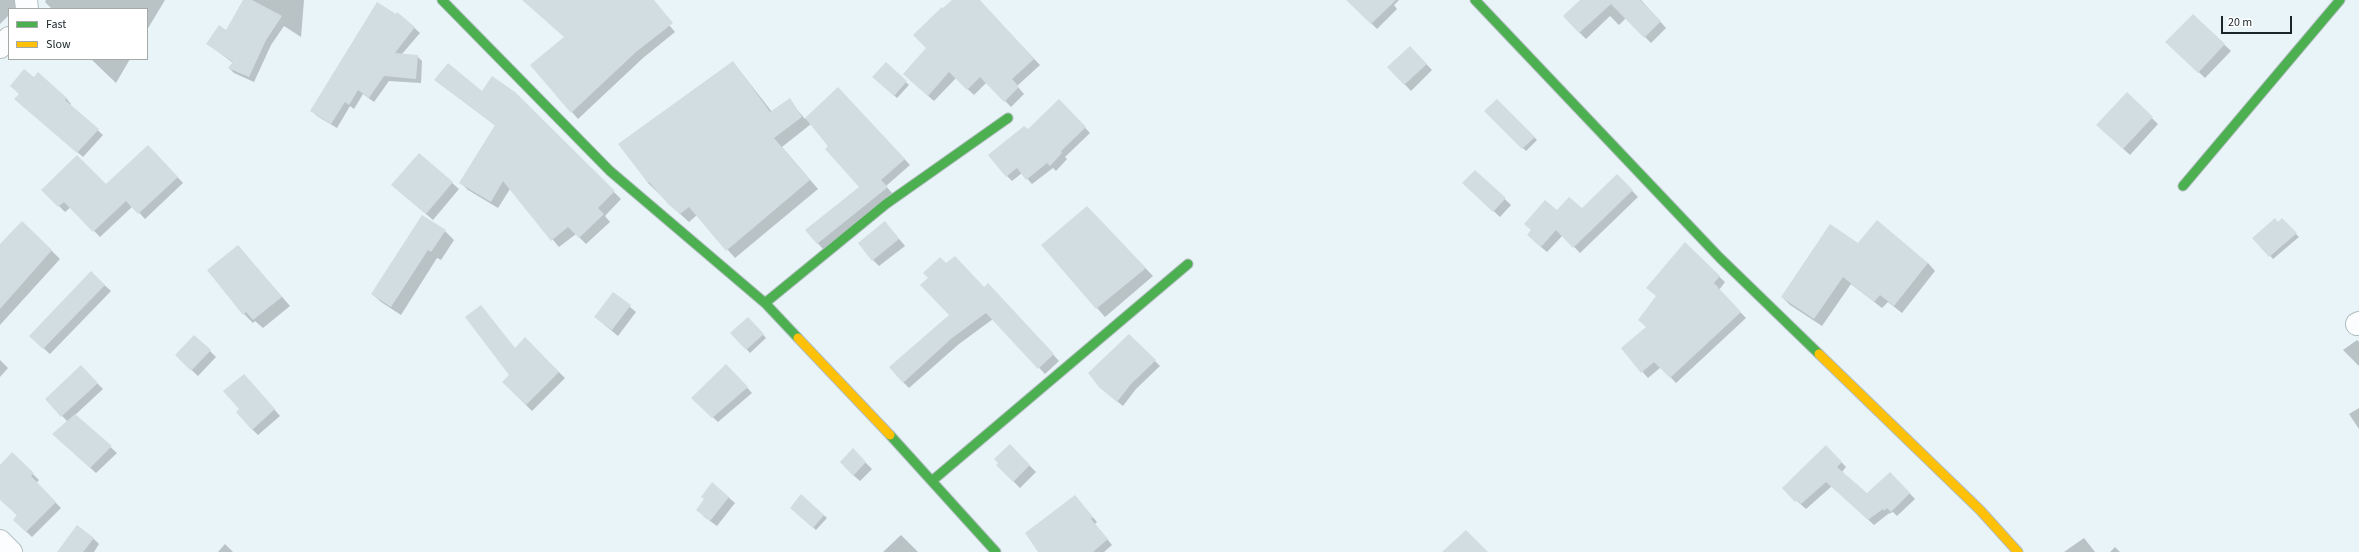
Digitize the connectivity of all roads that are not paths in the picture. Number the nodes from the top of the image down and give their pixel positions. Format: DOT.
graph roads {
  1 [pos="442,0"];
  2 [pos="1475,0"];
  3 [pos="2340,0"];
  4 [pos="8,39"];
  5 [pos="0,47"];
  6 [pos="1008,118"];
  7 [pos="2183,186"];
  8 [pos="1188,264"];
  9 [pos="765,303"];
  10 [pos="934,480"];
  11 [pos="0,541"];
  12 [pos="11,552"];
  13 [pos="996,552"];
  14 [pos="2018,552"];
  1 -- 9 [label="street"];
  2 -- 14 [label="street"];
  3 -- 7 [label="street"];
  4 -- 5 [label="street"];
  6 -- 9 [label="street"];
  8 -- 10 [label="street"];
  9 -- 10 [label="street"];
  10 -- 13 [label="street"];
  11 -- 12 [label="street"];
}
